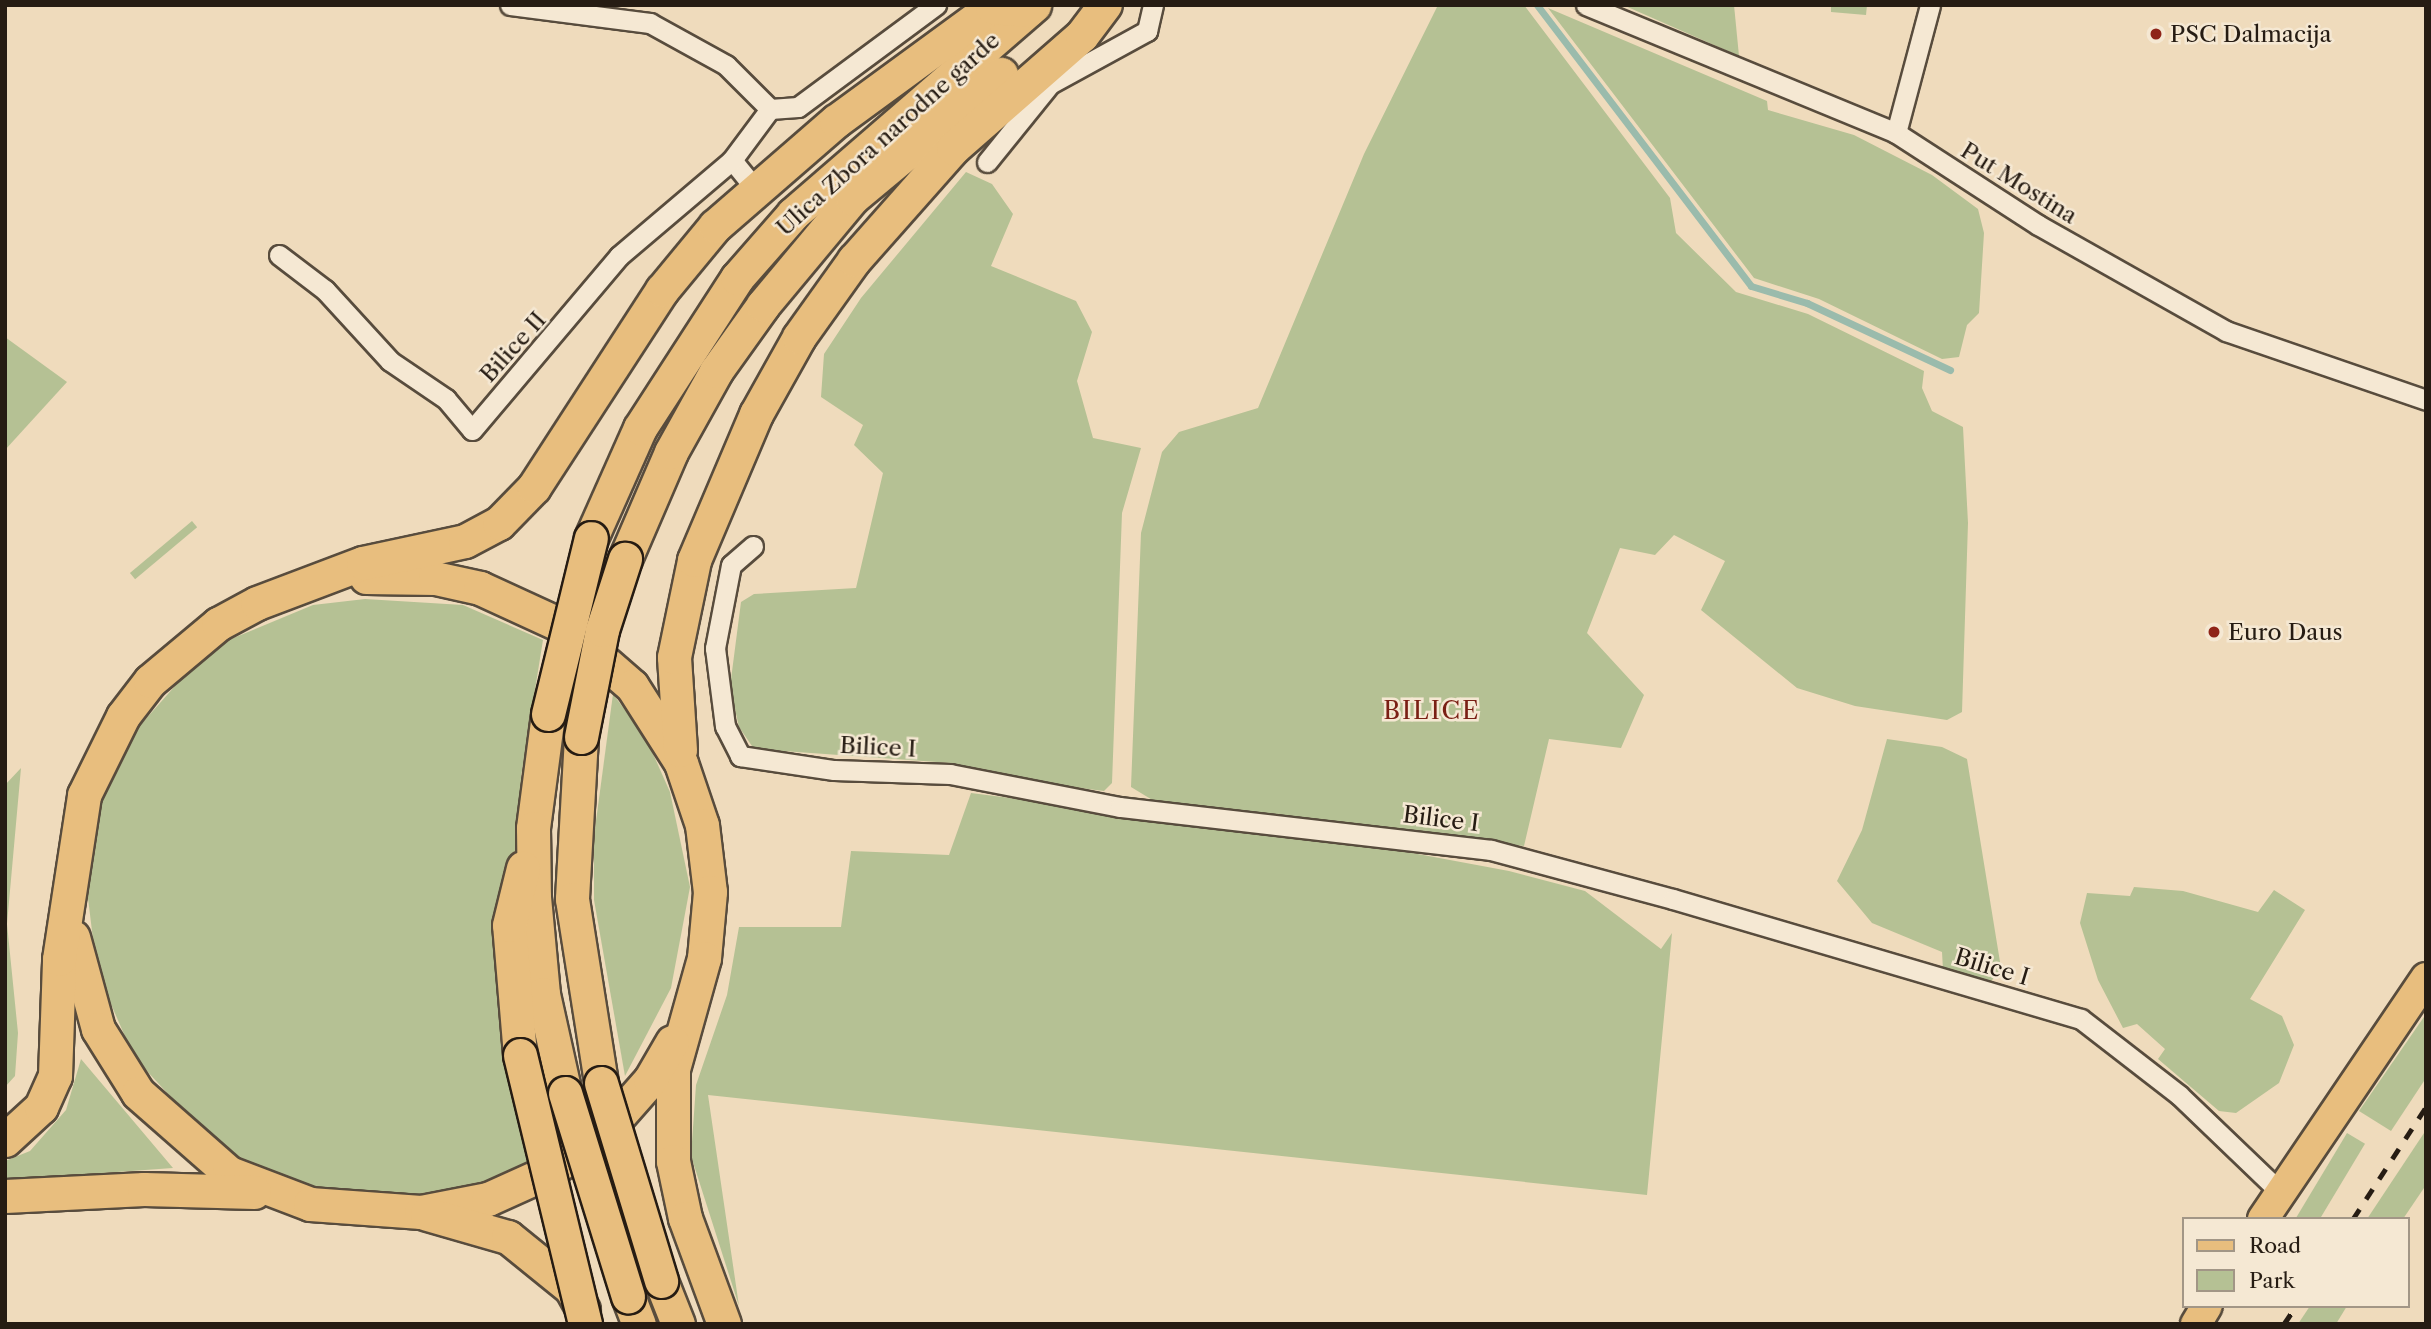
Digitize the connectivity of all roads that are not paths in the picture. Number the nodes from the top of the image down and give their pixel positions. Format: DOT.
graph roads {
  1 [pos="510,5"];
  2 [pos="936,5"];
  3 [pos="1090,5"];
  4 [pos="1105,5"];
  5 [pos="1153,5"];
  6 [pos="1586,5"];
  7 [pos="1930,5"];
  8 [pos="1031,8"];
  9 [pos="770,109"];
  10 [pos="1896,134"];
  11 [pos="732,160"];
  12 [pos="987,162"];
  13 [pos="755,187"];
  14 [pos="279,255"];
  15 [pos="2426,400"];
  16 [pos="753,546"];
  17 [pos="299,588"];
  18 [pos="681,762"];
  19 [pos="533,828"];
  20 [pos="69,882"];
  21 [pos="2426,978"];
  22 [pos="684,1021"];
  23 [pos="5,1140"];
  24 [pos="2280,1192"];
  25 [pos="277,1194"];
  26 [pos="5,1196"];
  27 [pos="421,1212"];
  28 [pos="2264,1217"];
  29 [pos="2206,1308"];
  30 [pos="634,1310"];
  31 [pos="587,1324"];
  32 [pos="678,1324"];
  33 [pos="724,1324"];
  34 [pos="2196,1324"];
  1 -- 9 [label="street"];
  2 -- 9 [label="street"];
  3 -- 32 [label="highway, Ulica Zbora narodne garde, bridge"];
  4 -- 18 [label="highway"];
  5 -- 12 [label="street"];
  6 -- 10 [label="street, Put Mostina"];
  7 -- 10 [label="street"];
  8 -- 13 [label="highway"];
  8 -- 19 [label="highway, Ulica Zbora narodne garde, bridge"];
  9 -- 11 [label="street, Bilice II"];
  10 -- 15 [label="street, Put Mostina"];
  11 -- 13 [label="street"];
  11 -- 14 [label="street, Bilice II"];
  13 -- 17 [label="highway"];
  16 -- 24 [label="street, Bilice I"];
  17 -- 18 [label="highway"];
  17 -- 20 [label="highway"];
  18 -- 22 [label="highway"];
  19 -- 30 [label="highway, Ulica Zbora narodne garde, bridge"];
  19 -- 31 [label="highway, bridge"];
  20 -- 23 [label="highway"];
  20 -- 25 [label="highway"];
  21 -- 24 [label="main road"];
  22 -- 27 [label="highway"];
  22 -- 33 [label="highway"];
  24 -- 28 [label="main road"];
  25 -- 26 [label="highway"];
  25 -- 27 [label="highway"];
  27 -- 31 [label="highway"];
  29 -- 34 [label="main road"];
}
